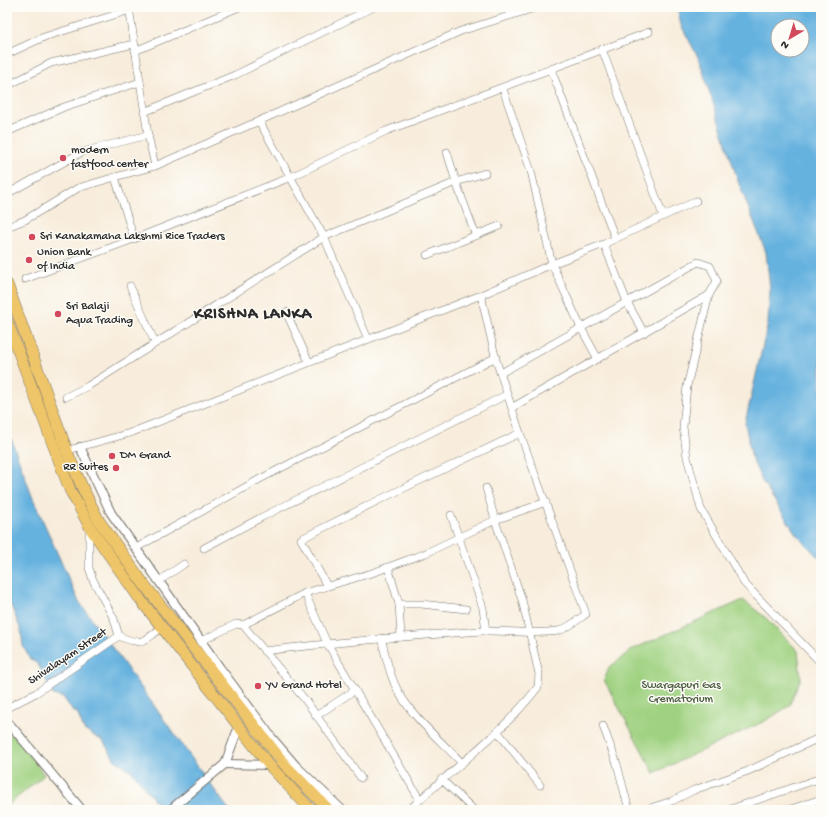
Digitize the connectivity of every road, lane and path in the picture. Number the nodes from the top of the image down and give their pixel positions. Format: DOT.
graph roads {
  1 [pos="239,7"];
  2 [pos="374,7"];
  3 [pos="509,7"];
  4 [pos="538,7"];
  5 [pos="130,8"];
  6 [pos="511,15"];
  7 [pos="649,32"];
  8 [pos="135,48"];
  9 [pos="602,49"];
  10 [pos="7,54"];
  11 [pos="551,69"];
  12 [pos="140,82"];
  13 [pos="7,86"];
  14 [pos="502,89"];
  15 [pos="144,112"];
  16 [pos="259,121"];
  17 [pos="7,132"];
  18 [pos="148,135"];
  19 [pos="447,152"];
  20 [pos="155,166"];
  21 [pos="485,173"];
  22 [pos="115,177"];
  23 [pos="291,177"];
  24 [pos="456,182"];
  25 [pos="7,194"];
  26 [pos="696,201"];
  27 [pos="663,216"];
  28 [pos="500,226"];
  29 [pos="7,227"];
  30 [pos="476,236"];
  31 [pos="324,237"];
  32 [pos="615,238"];
  33 [pos="134,239"];
  34 [pos="604,244"];
  35 [pos="427,255"];
  36 [pos="552,264"];
  37 [pos="25,279"];
  38 [pos="7,284"];
  39 [pos="130,286"];
  40 [pos="481,295"];
  41 [pos="709,296"];
  42 [pos="627,302"];
  43 [pos="286,312"];
  44 [pos="7,321"];
  45 [pos="581,328"];
  46 [pos="644,333"];
  47 [pos="368,339"];
  48 [pos="155,343"];
  49 [pos="496,358"];
  50 [pos="598,359"];
  51 [pos="309,362"];
  52 [pos="501,373"];
  53 [pos="508,394"];
  54 [pos="66,397"];
  55 [pos="512,407"];
  56 [pos="520,433"];
  57 [pos="80,447"];
  58 [pos="67,451"];
  59 [pos="55,453"];
  60 [pos="486,488"];
  61 [pos="546,502"];
  62 [pos="451,515"];
  63 [pos="495,520"];
  64 [pos="89,525"];
  65 [pos="458,538"];
  66 [pos="136,548"];
  67 [pos="204,548"];
  68 [pos="184,564"];
  69 [pos="388,567"];
  70 [pos="159,581"];
  71 [pos="327,586"];
  72 [pos="305,593"];
  73 [pos="399,604"];
  74 [pos="466,609"];
  75 [pos="243,625"];
  76 [pos="162,627"];
  77 [pos="486,631"];
  78 [pos="529,634"];
  79 [pos="119,636"];
  80 [pos="401,637"];
  81 [pos="381,638"];
  82 [pos="201,642"];
  83 [pos="328,643"];
  84 [pos="264,651"];
  85 [pos="821,663"];
  86 [pos="355,690"];
  87 [pos="7,708"];
  88 [pos="316,716"];
  89 [pos="7,721"];
  90 [pos="239,726"];
  91 [pos="603,726"];
  92 [pos="498,732"];
  93 [pos="821,738"];
  94 [pos="462,762"];
  95 [pos="225,764"];
  96 [pos="268,765"];
  97 [pos="361,778"];
  98 [pos="821,778"];
  99 [pos="441,779"];
  100 [pos="540,785"];
  101 [pos="821,799"];
  102 [pos="420,800"];
  103 [pos="82,810"];
  104 [pos="170,810"];
  105 [pos="311,810"];
  106 [pos="329,810"];
  107 [pos="342,810"];
  108 [pos="409,810"];
  109 [pos="474,810"];
  110 [pos="629,810"];
  111 [pos="644,810"];
  112 [pos="728,810"];
  113 [pos="788,810"];
  1 -- 8 [label="street"];
  2 -- 15 [label="street"];
  3 -- 6 [label="street"];
  4 -- 6 [label="street"];
  5 -- 8 [label="street"];
  5 -- 10 [label="street"];
  6 -- 16 [label="street"];
  7 -- 9 [label="street"];
  8 -- 12 [label="street"];
  8 -- 13 [label="street"];
  9 -- 11 [label="street"];
  9 -- 27 [label="street"];
  11 -- 14 [label="street"];
  11 -- 32 [label="street"];
  12 -- 15 [label="street"];
  12 -- 17 [label="street"];
  14 -- 23 [label="street"];
  14 -- 36 [label="street"];
  15 -- 18 [label="street"];
  16 -- 20 [label="street"];
  16 -- 23 [label="street"];
  18 -- 20 [label="street"];
  18 -- 25 [label="street"];
  19 -- 24 [label="street"];
  20 -- 22 [label="street"];
  21 -- 24 [label="street"];
  22 -- 29 [label="street"];
  22 -- 33 [label="street"];
  23 -- 31 [label="street"];
  23 -- 33 [label="street"];
  24 -- 30 [label="street"];
  24 -- 31 [label="street"];
  26 -- 27 [label="street"];
  27 -- 32 [label="street"];
  28 -- 30 [label="street"];
  30 -- 35 [label="street"];
  31 -- 47 [label="street"];
  31 -- 48 [label="street"];
  32 -- 34 [label="street"];
  33 -- 37 [label="street"];
  34 -- 36 [label="street"];
  34 -- 42 [label="street"];
  36 -- 40 [label="street"];
  36 -- 45 [label="street"];
  38 -- 58 [label="highway"];
  39 -- 48 [label="street"];
  40 -- 47 [label="street"];
  40 -- 49 [label="street"];
  41 -- 42 [label="street"];
  41 -- 46 [label="street"];
  41 -- 85 [label="street"];
  42 -- 45 [label="street"];
  42 -- 46 [label="street"];
  43 -- 51 [label="street"];
  44 -- 59 [label="highway"];
  45 -- 50 [label="street"];
  45 -- 52 [label="street"];
  46 -- 50 [label="street"];
  47 -- 51 [label="street"];
  48 -- 54 [label="street"];
  49 -- 52 [label="street"];
  49 -- 66 [label="street"];
  50 -- 55 [label="street"];
  51 -- 57 [label="street"];
  52 -- 53 [label="street"];
  53 -- 55 [label="street"];
  53 -- 67 [label="street"];
  55 -- 56 [label="street"];
  56 -- 61 [label="street"];
  56 -- 71 [label="street"];
  57 -- 58 [label="street"];
  57 -- 66 [label="street"];
  58 -- 59 [label="street"];
  58 -- 106 [label="highway"];
  59 -- 64 [label="highway"];
  60 -- 63 [label="street"];
  61 -- 63 [label="street"];
  61 -- 78 [label="street"];
  62 -- 65 [label="street"];
  63 -- 65 [label="street"];
  63 -- 78 [label="street"];
  64 -- 76 [label="highway"];
  64 -- 79 [label="street"];
  65 -- 69 [label="street"];
  65 -- 77 [label="street"];
  66 -- 70 [label="street"];
  68 -- 70 [label="street"];
  69 -- 71 [label="street"];
  69 -- 73 [label="street"];
  70 -- 82 [label="street"];
  71 -- 72 [label="street"];
  72 -- 75 [label="street"];
  72 -- 83 [label="street"];
  73 -- 74 [label="street"];
  73 -- 80 [label="street"];
  75 -- 82 [label="street"];
  75 -- 84 [label="street"];
  76 -- 79 [label="street, Shivalayam Street"];
  76 -- 90 [label="highway"];
  77 -- 78 [label="street"];
  77 -- 80 [label="street"];
  78 -- 92 [label="street"];
  79 -- 87 [label="street, Shivalayam Street"];
  80 -- 81 [label="street"];
  81 -- 83 [label="street"];
  81 -- 94 [label="street"];
  82 -- 107 [label="street"];
  83 -- 84 [label="street"];
  83 -- 86 [label="street"];
  84 -- 88 [label="street"];
  86 -- 88 [label="street"];
  86 -- 102 [label="street"];
  88 -- 97 [label="street"];
  89 -- 103 [label="street"];
  90 -- 95 [label="street"];
  90 -- 96 [label="highway"];
  91 -- 110 [label="street"];
  92 -- 94 [label="street"];
  92 -- 100 [label="street"];
  93 -- 111 [label="street"];
  94 -- 99 [label="street"];
  95 -- 96 [label="street"];
  95 -- 104 [label="street"];
  96 -- 105 [label="highway"];
  98 -- 112 [label="street"];
  99 -- 102 [label="street"];
  99 -- 109 [label="street"];
  101 -- 113 [label="street"];
  102 -- 108 [label="street"];
}
